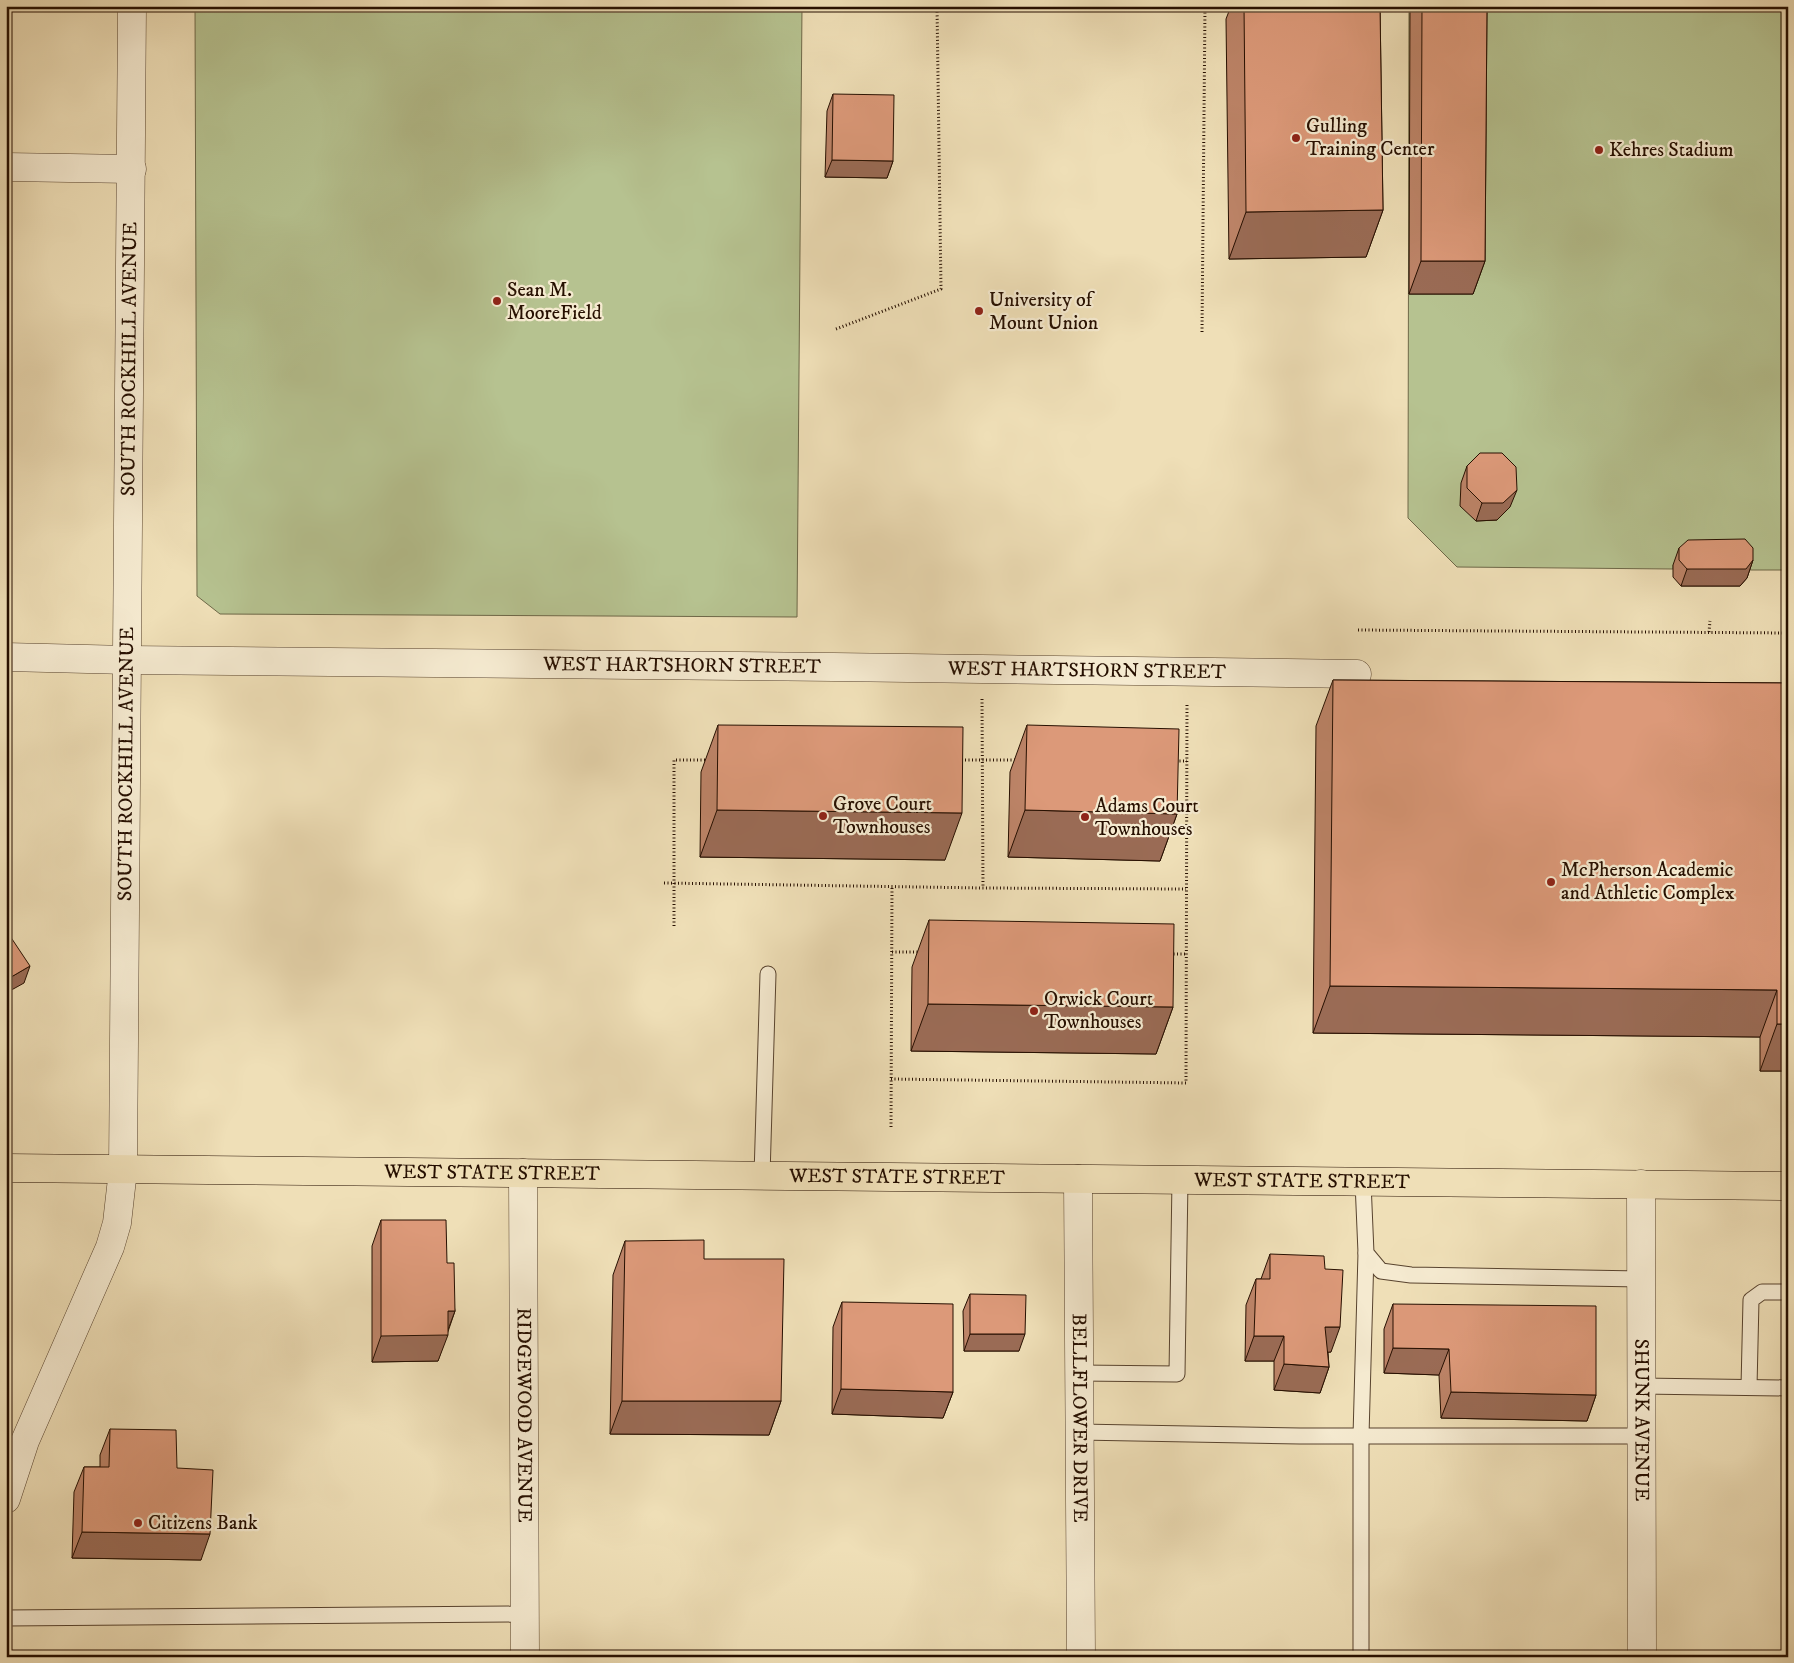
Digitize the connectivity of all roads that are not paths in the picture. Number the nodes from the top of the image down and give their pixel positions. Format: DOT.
graph roads {
  1 [pos="132,6"];
  2 [pos="6,168"];
  3 [pos="132,169"];
  4 [pos="6,657"];
  5 [pos="128,660"];
  6 [pos="1357,674"];
  7 [pos="768,974"];
  8 [pos="6,1168"];
  9 [pos="123,1170"];
  10 [pos="523,1174"];
  11 [pos="762,1176"];
  12 [pos="1078,1179"];
  13 [pos="1180,1180"];
  14 [pos="1363,1182"];
  15 [pos="1641,1184"];
  16 [pos="1788,1186"];
  17 [pos="1366,1253"];
  18 [pos="1641,1279"];
  19 [pos="1788,1292"];
  20 [pos="1079,1373"];
  21 [pos="1641,1386"];
  22 [pos="1749,1388"];
  23 [pos="1788,1388"];
  24 [pos="1079,1432"];
  25 [pos="1361,1436"];
  26 [pos="1642,1436"];
  27 [pos="15,1440"];
  28 [pos="6,1499"];
  29 [pos="525,1614"];
  30 [pos="6,1618"];
  31 [pos="525,1657"];
  32 [pos="1081,1657"];
  33 [pos="1361,1657"];
  34 [pos="1642,1657"];
  1 -- 3 [label="street, SOUTH ROCKHILL AVENUE"];
  2 -- 3 [label="street"];
  3 -- 5 [label="street, SOUTH ROCKHILL AVENUE"];
  4 -- 5 [label="street, WEST HARTSHORN STREET"];
  5 -- 6 [label="street, WEST HARTSHORN STREET"];
  5 -- 9 [label="street, SOUTH ROCKHILL AVENUE"];
  7 -- 11 [label="lane"];
  8 -- 9 [label="highway, WEST STATE STREET"];
  9 -- 10 [label="highway, WEST STATE STREET"];
  9 -- 27 [label="street, SOUTH ROCKHILL AVENUE"];
  10 -- 11 [label="highway, WEST STATE STREET"];
  10 -- 29 [label="street, RIDGEWOOD AVENUE"];
  11 -- 12 [label="highway, WEST STATE STREET"];
  12 -- 13 [label="highway, WEST STATE STREET"];
  12 -- 20 [label="street, BELLFLOWER DRIVE"];
  13 -- 14 [label="highway, WEST STATE STREET"];
  13 -- 20 [label="lane"];
  14 -- 15 [label="highway, WEST STATE STREET"];
  14 -- 17 [label="lane"];
  15 -- 16 [label="highway, WEST STATE STREET"];
  15 -- 18 [label="street, SHUNK AVENUE"];
  17 -- 18 [label="lane"];
  17 -- 25 [label="lane"];
  18 -- 21 [label="street, SHUNK AVENUE"];
  19 -- 22 [label="lane"];
  20 -- 24 [label="street, BELLFLOWER DRIVE"];
  21 -- 22 [label="lane"];
  21 -- 26 [label="street, SHUNK AVENUE"];
  22 -- 23 [label="lane"];
  24 -- 25 [label="lane"];
  24 -- 32 [label="street, BELLFLOWER DRIVE"];
  25 -- 26 [label="lane"];
  25 -- 33 [label="lane"];
  26 -- 34 [label="street, SHUNK AVENUE"];
  27 -- 28 [label="street, SOUTH ROCKHILL AVENUE"];
  29 -- 30 [label="lane"];
  29 -- 31 [label="street, RIDGEWOOD AVENUE"];
}
